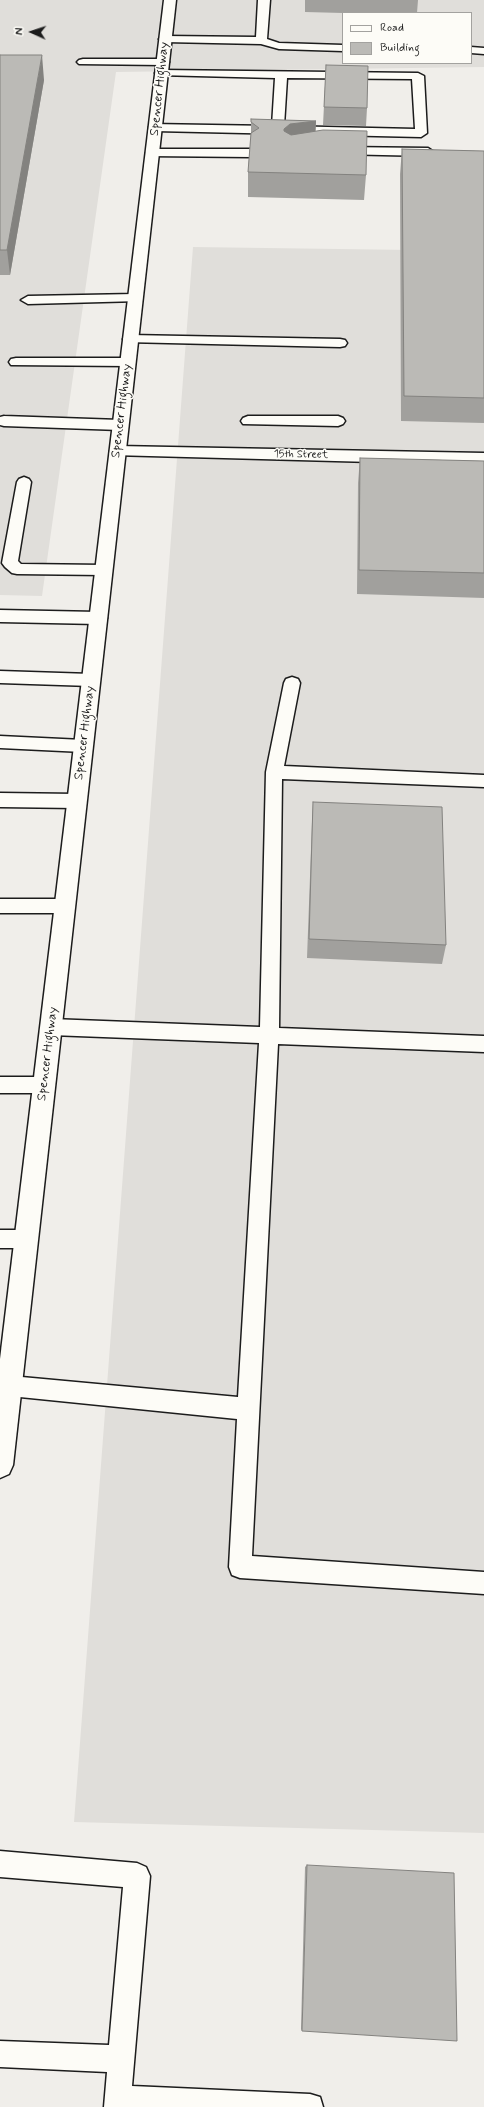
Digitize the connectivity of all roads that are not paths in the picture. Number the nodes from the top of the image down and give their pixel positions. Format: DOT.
graph roads {
  1 [pos="170,0"];
  2 [pos="264,0"];
  3 [pos="165,39"];
  4 [pos="261,41"];
  5 [pos="342,48"];
  6 [pos="472,50"];
  7 [pos="484,51"];
  8 [pos="83,62"];
  9 [pos="162,67"];
  10 [pos="281,74"];
  11 [pos="155,127"];
  12 [pos="278,130"];
  13 [pos="330,150"];
  14 [pos="152,153"];
  15 [pos="251,153"];
  16 [pos="438,153"];
  17 [pos="135,298"];
  18 [pos="28,300"];
  19 [pos="130,339"];
  20 [pos="340,343"];
  21 [pos="16,362"];
  22 [pos="128,362"];
  23 [pos="4,421"];
  24 [pos="248,421"];
  25 [pos="338,421"];
  26 [pos="120,425"];
  27 [pos="118,451"];
  28 [pos="484,459"];
  29 [pos="24,482"];
  30 [pos="104,570"];
  31 [pos="0,616"];
  32 [pos="98,618"];
  33 [pos="0,677"];
  34 [pos="91,680"];
  35 [pos="292,683"];
  36 [pos="0,742"];
  37 [pos="83,746"];
  38 [pos="274,772"];
  39 [pos="484,781"];
  40 [pos="0,800"];
  41 [pos="77,801"];
  42 [pos="0,906"];
  43 [pos="65,906"];
  44 [pos="51,1027"];
  45 [pos="269,1036"];
  46 [pos="484,1044"];
  47 [pos="0,1085"];
  48 [pos="44,1085"];
  49 [pos="0,1238"];
  50 [pos="26,1239"];
  51 [pos="5,1385"];
  52 [pos="248,1409"];
  53 [pos="0,1465"];
  54 [pos="484,1583"];
  55 [pos="0,1864"];
  56 [pos="0,2054"];
  57 [pos="122,2059"];
  58 [pos="117,2103"];
  59 [pos="310,2107"];
  1 -- 3 [label="main road, Spencer Highway"];
  2 -- 4 [label="lane"];
  3 -- 4 [label="lane"];
  3 -- 9 [label="main road, Spencer Highway"];
  4 -- 5 [label="lane"];
  6 -- 7 [label="lane"];
  8 -- 9 [label="lane"];
  9 -- 10 [label="lane"];
  9 -- 11 [label="main road, Spencer Highway"];
  10 -- 12 [label="lane"];
  10 -- 12 [label="lane"];
  11 -- 12 [label="lane"];
  11 -- 14 [label="main road, Spencer Highway"];
  13 -- 16 [label="lane"];
  14 -- 15 [label="lane"];
  14 -- 17 [label="main road, Spencer Highway"];
  17 -- 18 [label="lane"];
  17 -- 19 [label="main road, Spencer Highway"];
  19 -- 20 [label="lane"];
  19 -- 22 [label="main road, Spencer Highway"];
  21 -- 22 [label="lane"];
  22 -- 26 [label="main road, Spencer Highway"];
  23 -- 26 [label="lane"];
  24 -- 25 [label="lane"];
  26 -- 27 [label="main road, Spencer Highway"];
  27 -- 28 [label="main road, 15th Street"];
  27 -- 30 [label="main road, Spencer Highway"];
  29 -- 30 [label="lane"];
  30 -- 32 [label="main road, Spencer Highway"];
  31 -- 32 [label="main road"];
  32 -- 34 [label="main road, Spencer Highway"];
  33 -- 34 [label="lane"];
  34 -- 37 [label="main road, Spencer Highway"];
  35 -- 38 [label="lane"];
  36 -- 37 [label="lane"];
  37 -- 41 [label="main road, Spencer Highway"];
  38 -- 39 [label="lane"];
  38 -- 45 [label="lane"];
  40 -- 41 [label="lane"];
  41 -- 43 [label="main road, Spencer Highway"];
  42 -- 43 [label="lane"];
  43 -- 44 [label="main road, Spencer Highway"];
  44 -- 45 [label="lane"];
  44 -- 48 [label="main road, Spencer Highway"];
  45 -- 46 [label="lane"];
  45 -- 52 [label="lane"];
  47 -- 48 [label="lane"];
  48 -- 50 [label="main road, Spencer Highway"];
  49 -- 50 [label="lane"];
  50 -- 51 [label="main road, Spencer Highway"];
  51 -- 52 [label="lane"];
  51 -- 53 [label="main road, Spencer Highway"];
  52 -- 54 [label="lane"];
  55 -- 57 [label="lane"];
  56 -- 57 [label="lane"];
  57 -- 58 [label="lane"];
  58 -- 59 [label="lane"];
}
